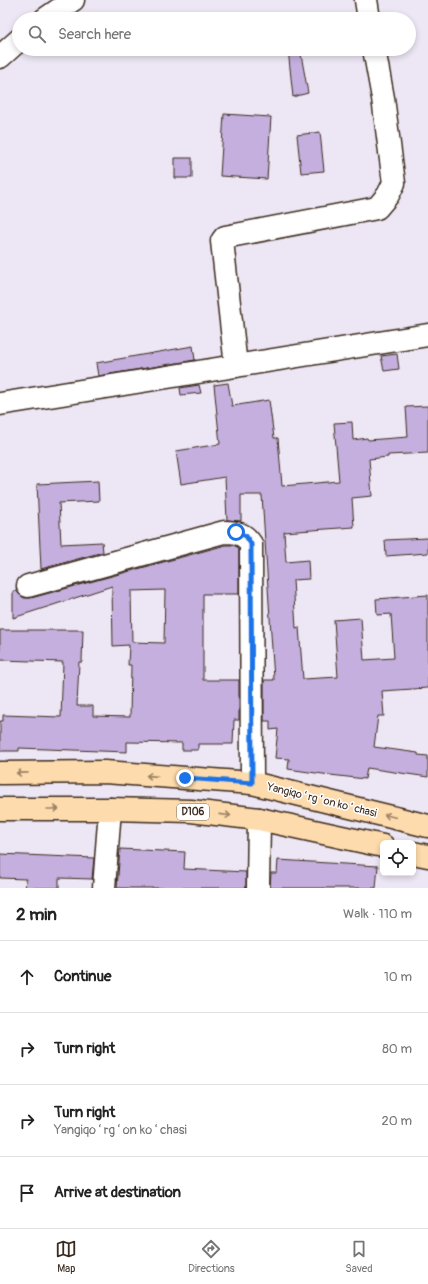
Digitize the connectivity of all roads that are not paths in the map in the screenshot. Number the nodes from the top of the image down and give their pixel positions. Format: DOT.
graph roads {
  1 [pos="73,0"];
  2 [pos="366,0"];
  3 [pos="55,12"];
  4 [pos="368,12"];
  5 [pos="12,46"];
  6 [pos="375,56"];
  7 [pos="0,57"];
  8 [pos="428,335"];
  9 [pos="236,366"];
  10 [pos="0,404"];
  11 [pos="28,586"];
  12 [pos="0,773"];
  13 [pos="252,783"];
  14 [pos="0,809"];
  15 [pos="110,809"];
  16 [pos="259,819"];
  17 [pos="428,826"];
  18 [pos="380,845"];
  19 [pos="416,854"];
  20 [pos="428,856"];
  21 [pos="104,888"];
  22 [pos="258,888"];
  1 -- 3 [label="street"];
  2 -- 4 [label="street"];
  5 -- 7 [label="street"];
  6 -- 9 [label="street"];
  8 -- 9 [label="street"];
  9 -- 10 [label="street"];
  11 -- 13 [label="street"];
  13 -- 12 [label="main road, Yangiqoʻrgʻon koʻchasi, one-way"];
  17 -- 13 [label="main road, Yangiqoʻrgʻon koʻchasi, one-way"];
  14 -- 15 [label="main road, D106, one-way"];
  15 -- 16 [label="main road, D106, one-way"];
  15 -- 21 [label="street"];
  16 -- 18 [label="main road, D106"];
  16 -- 22 [label="street"];
  19 -- 20 [label="main road"];
}
